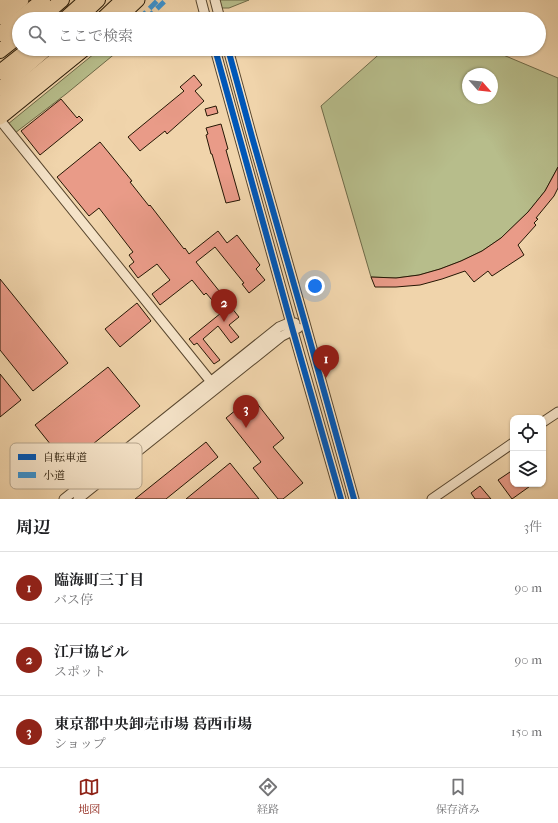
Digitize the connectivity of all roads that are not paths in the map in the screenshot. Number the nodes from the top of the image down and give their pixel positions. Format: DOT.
graph roads {
  1 [pos="6,0"];
  2 [pos="22,0"];
  3 [pos="43,0"];
  4 [pos="62,0"];
  5 [pos="86,0"];
  6 [pos="92,0"];
  7 [pos="98,0"];
  8 [pos="122,0"];
  9 [pos="138,0"];
  10 [pos="201,0"];
  11 [pos="216,4"];
  12 [pos="0,5"];
  13 [pos="28,12"];
  14 [pos="48,12"];
  15 [pos="73,12"];
  16 [pos="79,12"];
  17 [pos="85,12"];
  18 [pos="109,12"];
  19 [pos="125,12"];
  20 [pos="204,12"];
  21 [pos="208,12"];
  22 [pos="0,18"];
  23 [pos="12,25"];
  24 [pos="0,34"];
  25 [pos="12,42"];
  26 [pos="0,51"];
  27 [pos="30,56"];
  28 [pos="34,56"];
  29 [pos="59,56"];
  30 [pos="77,56"];
  31 [pos="217,56"];
  32 [pos="230,56"];
  33 [pos="0,72"];
  34 [pos="0,89"];
  35 [pos="0,104"];
  36 [pos="0,119"];
  37 [pos="269,196"];
  38 [pos="257,201"];
  39 [pos="305,323"];
  40 [pos="292,326"];
  41 [pos="213,385"];
  42 [pos="558,412"];
  43 [pos="546,420"];
  44 [pos="137,443"];
  45 [pos="142,445"];
  46 [pos="510,445"];
  47 [pos="77,489"];
  48 [pos="90,489"];
  49 [pos="64,499"];
  50 [pos="78,499"];
  51 [pos="341,499"];
  52 [pos="354,499"];
  53 [pos="432,499"];
  1 -- 12 [label="highway"];
  2 -- 22 [label="highway"];
  3 -- 13 [label="highway"];
  4 -- 14 [label="highway"];
  5 -- 15 [label="highway"];
  6 -- 16 [label="highway"];
  7 -- 17 [label="highway"];
  8 -- 18 [label="highway"];
  9 -- 19 [label="highway"];
  10 -- 20 [label="street"];
  11 -- 21 [label="street"];
  23 -- 24 [label="highway"];
  25 -- 26 [label="highway"];
  27 -- 33 [label="highway"];
  28 -- 34 [label="highway"];
  29 -- 35 [label="highway"];
  30 -- 36 [label="highway"];
  31 -- 38 [label="street"];
  32 -- 37 [label="street"];
  36 -- 41 [label="street"];
  37 -- 38 [label="street"];
  37 -- 39 [label="street"];
  38 -- 40 [label="street"];
  39 -- 40 [label="street"];
  39 -- 52 [label="street"];
  40 -- 41 [label="street"];
  40 -- 51 [label="street"];
  41 -- 44 [label="street"];
  41 -- 45 [label="street"];
  42 -- 43 [label="street"];
  46 -- 53 [label="street"];
  47 -- 49 [label="street"];
  48 -- 50 [label="street"];
}
